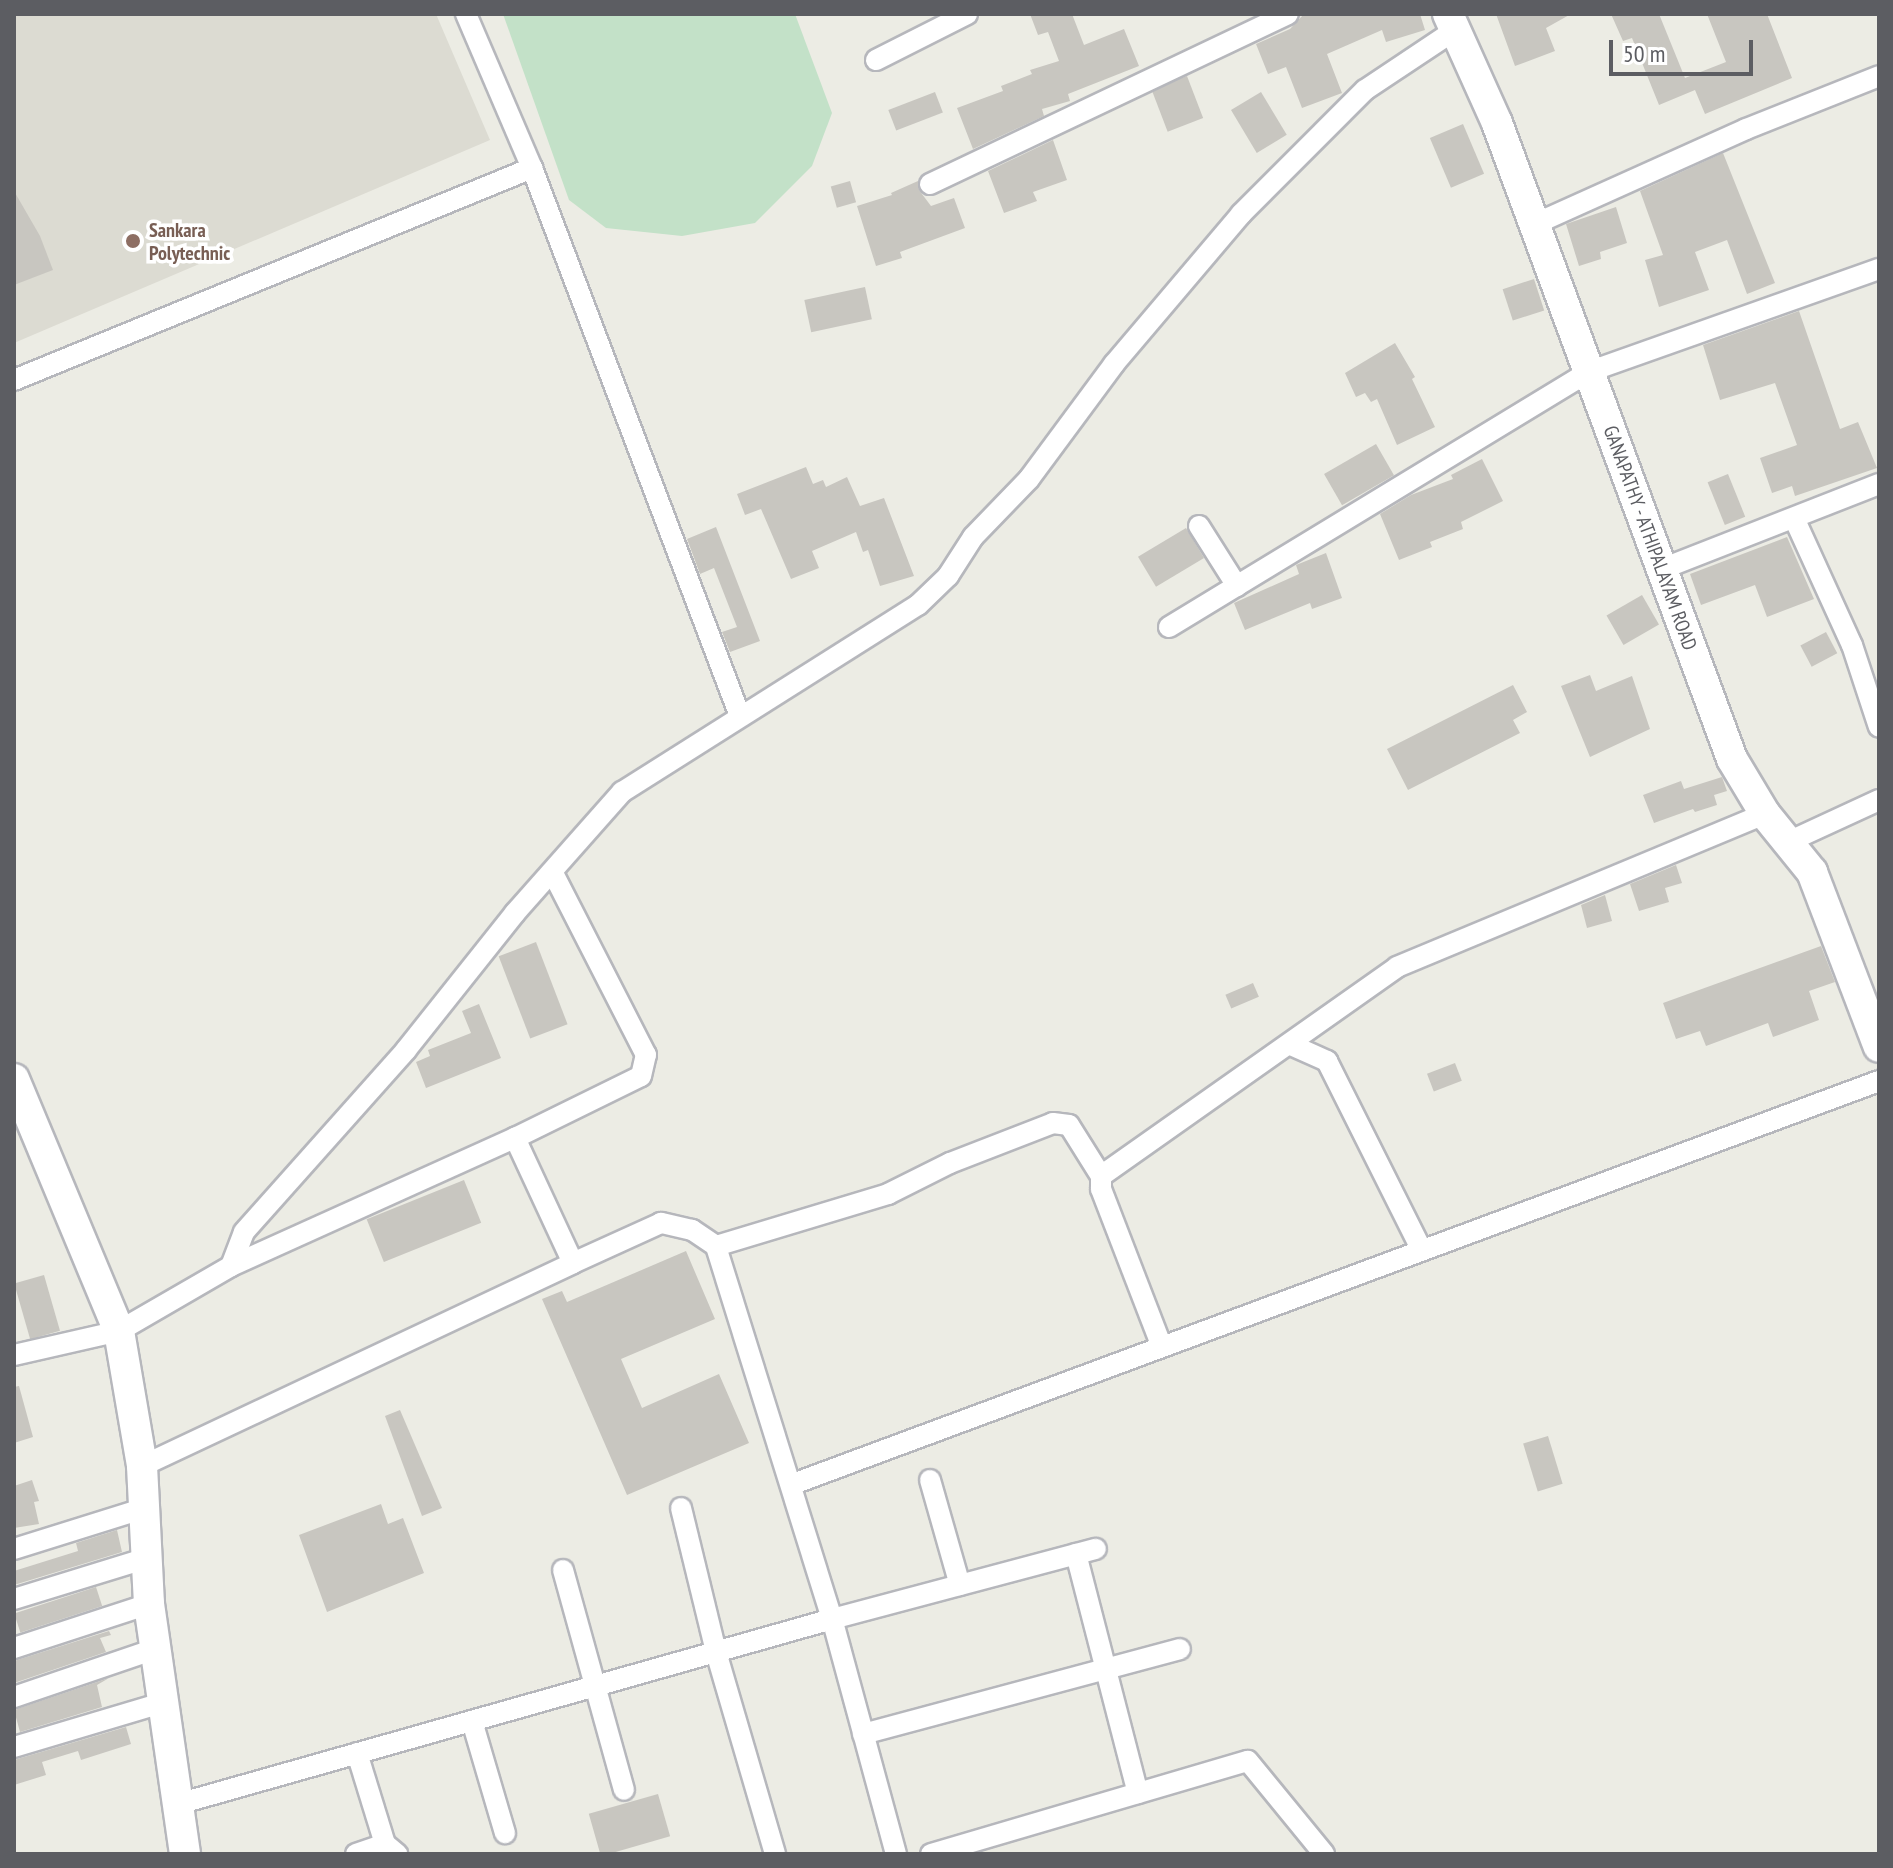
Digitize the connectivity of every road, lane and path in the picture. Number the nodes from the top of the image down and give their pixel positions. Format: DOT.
graph roads {
  1 [pos="466,14"];
  2 [pos="967,14"];
  3 [pos="1288,14"];
  4 [pos="1451,22"];
  5 [pos="876,60"];
  6 [pos="1879,76"];
  7 [pos="532,168"];
  8 [pos="930,184"];
  9 [pos="1535,224"];
  10 [pos="1879,269"];
  11 [pos="1588,372"];
  12 [pos="14,380"];
  13 [pos="1879,484"];
  14 [pos="1794,518"];
  15 [pos="1199,526"];
  16 [pos="1662,569"];
  17 [pos="1237,586"];
  18 [pos="1169,627"];
  19 [pos="740,716"];
  20 [pos="1879,727"];
  21 [pos="1879,800"];
  22 [pos="1765,814"];
  23 [pos="1788,842"];
  24 [pos="553,873"];
  25 [pos="1878,1043"];
  26 [pos="1289,1044"];
  27 [pos="14,1079"];
  28 [pos="1879,1081"];
  29 [pos="515,1138"];
  30 [pos="1101,1176"];
  31 [pos="716,1246"];
  32 [pos="1422,1251"];
  33 [pos="573,1263"];
  34 [pos="231,1266"];
  35 [pos="119,1331"];
  36 [pos="1162,1347"];
  37 [pos="14,1355"];
  38 [pos="142,1466"];
  39 [pos="930,1480"];
  40 [pos="793,1484"];
  41 [pos="681,1508"];
  42 [pos="142,1509"];
  43 [pos="14,1549"];
  44 [pos="1096,1549"];
  45 [pos="1076,1554"];
  46 [pos="147,1558"];
  47 [pos="563,1570"];
  48 [pos="960,1585"];
  49 [pos="14,1599"];
  50 [pos="149,1604"];
  51 [pos="832,1619"];
  52 [pos="14,1648"];
  53 [pos="155,1649"];
  54 [pos="1180,1649"];
  55 [pos="716,1652"];
  56 [pos="1105,1669"];
  57 [pos="596,1686"];
  58 [pos="14,1697"];
  59 [pos="162,1703"];
  60 [pos="472,1721"];
  61 [pos="863,1734"];
  62 [pos="14,1747"];
  63 [pos="357,1753"];
  64 [pos="624,1790"];
  65 [pos="1138,1793"];
  66 [pos="178,1804"];
  67 [pos="505,1833"];
  68 [pos="391,1849"];
  69 [pos="186,1852"];
  70 [pos="356,1854"];
  71 [pos="775,1854"];
  72 [pos="896,1854"];
  73 [pos="931,1854"];
  74 [pos="1324,1854"];
  1 -- 7 [label="street"];
  2 -- 5 [label="street"];
  3 -- 8 [label="street"];
  4 -- 9 [label="main road, GANAPATHY - ATHIPALAYAM ROAD"];
  4 -- 19 [label="street"];
  6 -- 9 [label="street"];
  7 -- 12 [label="street"];
  7 -- 19 [label="street"];
  9 -- 11 [label="main road, GANAPATHY - ATHIPALAYAM ROAD"];
  10 -- 11 [label="street"];
  11 -- 16 [label="main road, GANAPATHY - ATHIPALAYAM ROAD"];
  11 -- 17 [label="street"];
  13 -- 14 [label="street"];
  14 -- 16 [label="street"];
  14 -- 20 [label="street"];
  15 -- 17 [label="street"];
  16 -- 22 [label="main road, GANAPATHY - ATHIPALAYAM ROAD"];
  17 -- 18 [label="street"];
  19 -- 24 [label="street"];
  21 -- 23 [label="street"];
  22 -- 23 [label="main road, GANAPATHY - ATHIPALAYAM ROAD"];
  22 -- 26 [label="street"];
  23 -- 25 [label="main road, GANAPATHY - ATHIPALAYAM ROAD"];
  24 -- 29 [label="street"];
  24 -- 34 [label="street"];
  26 -- 30 [label="street"];
  26 -- 32 [label="street"];
  27 -- 35 [label="main road"];
  28 -- 32 [label="street"];
  29 -- 33 [label="street"];
  29 -- 34 [label="street"];
  30 -- 31 [label="street"];
  30 -- 36 [label="street"];
  31 -- 33 [label="street"];
  31 -- 40 [label="street"];
  32 -- 36 [label="street"];
  33 -- 38 [label="street"];
  34 -- 35 [label="street"];
  35 -- 37 [label="street"];
  35 -- 38 [label="main road"];
  36 -- 40 [label="street"];
  38 -- 42 [label="main road"];
  39 -- 48 [label="street"];
  40 -- 51 [label="street"];
  41 -- 55 [label="street"];
  42 -- 43 [label="street"];
  42 -- 46 [label="main road"];
  44 -- 45 [label="street"];
  45 -- 48 [label="street"];
  45 -- 56 [label="street"];
  46 -- 49 [label="street"];
  46 -- 50 [label="main road"];
  47 -- 57 [label="street"];
  48 -- 51 [label="street"];
  50 -- 52 [label="street"];
  50 -- 53 [label="main road"];
  51 -- 55 [label="street"];
  51 -- 61 [label="street"];
  53 -- 58 [label="street"];
  53 -- 59 [label="main road"];
  54 -- 56 [label="street"];
  55 -- 57 [label="street"];
  55 -- 71 [label="street"];
  56 -- 61 [label="street"];
  56 -- 65 [label="street"];
  57 -- 60 [label="street"];
  57 -- 64 [label="street"];
  59 -- 62 [label="street"];
  59 -- 66 [label="main road"];
  60 -- 63 [label="street"];
  60 -- 67 [label="street"];
  61 -- 72 [label="street"];
  63 -- 66 [label="street"];
  63 -- 68 [label="street"];
  65 -- 73 [label="street"];
  65 -- 74 [label="street"];
  66 -- 69 [label="main road"];
  68 -- 70 [label="street"];
}
